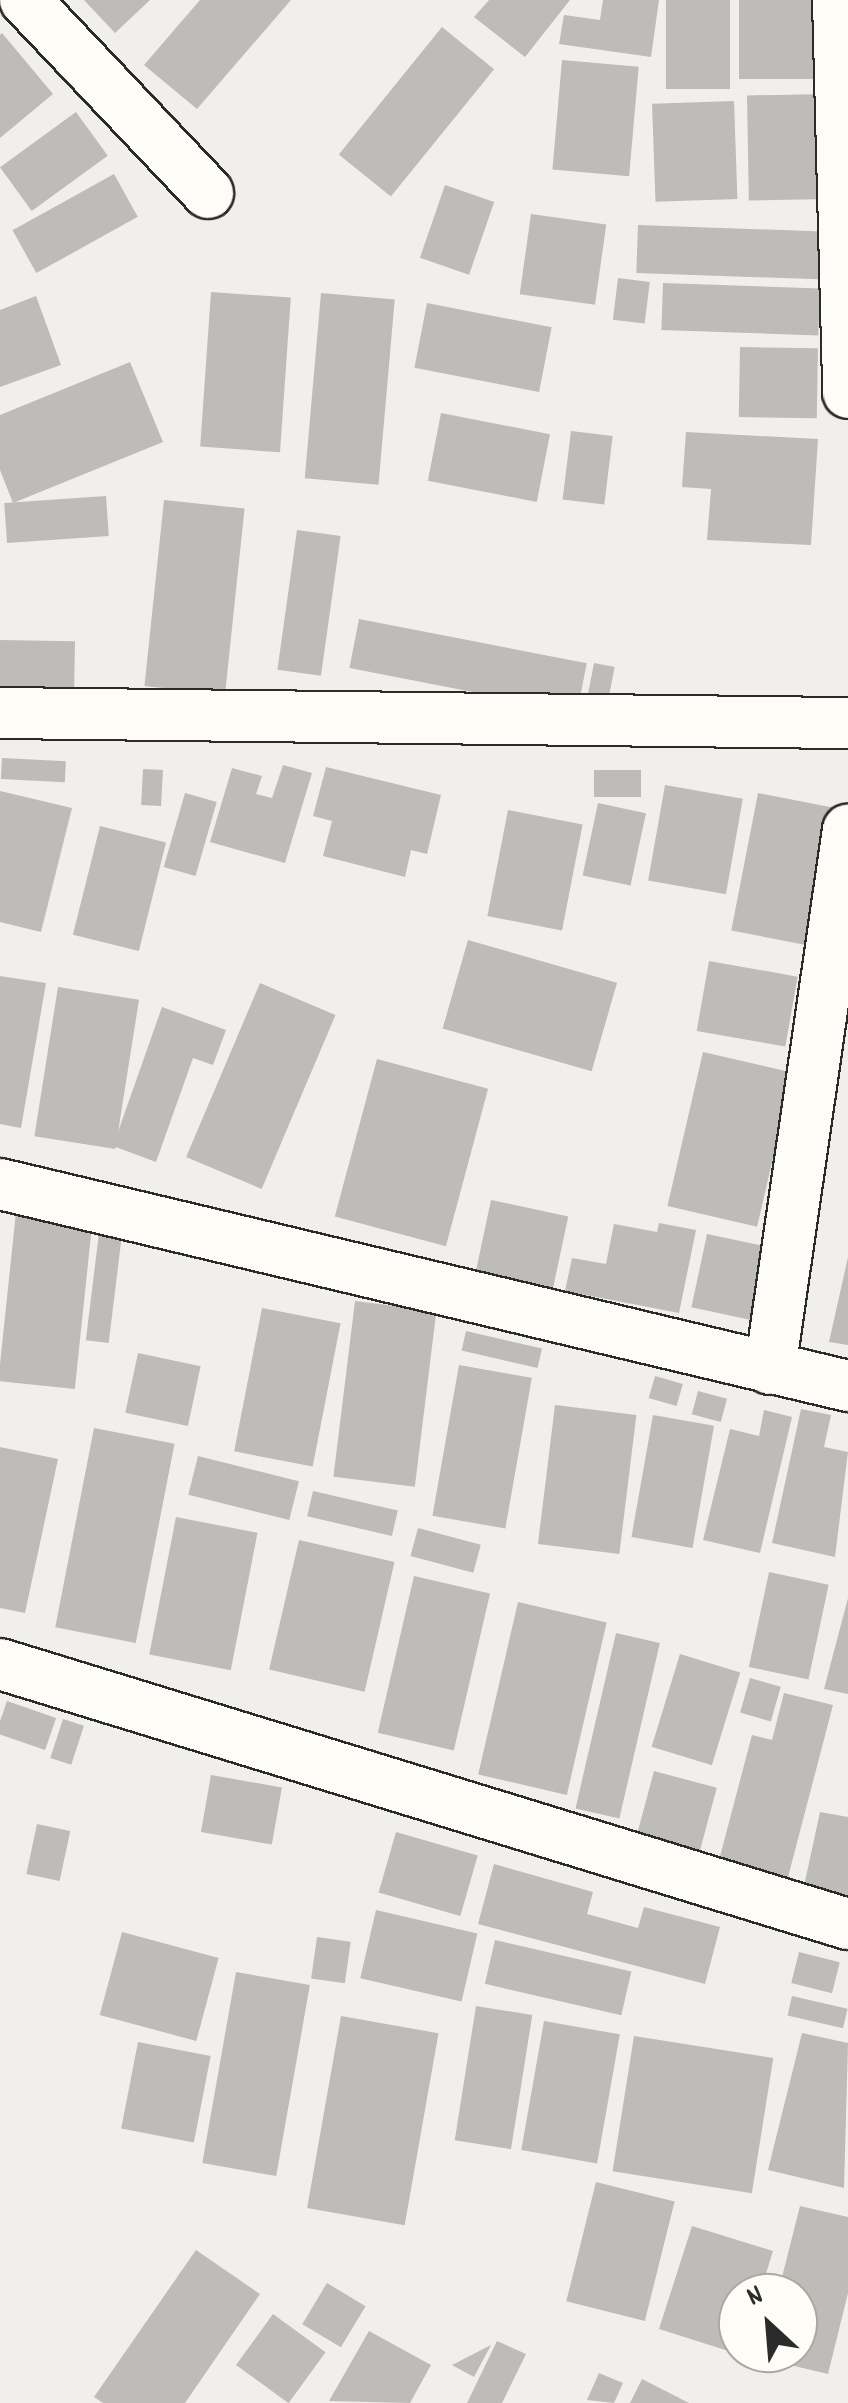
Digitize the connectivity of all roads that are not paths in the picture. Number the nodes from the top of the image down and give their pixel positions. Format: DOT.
graph roads {
  1 [pos="25,0"];
  2 [pos="838,0"];
  3 [pos="842,135"];
  4 [pos="208,193"];
  5 [pos="848,392"];
  6 [pos="0,713"];
  7 [pos="848,723"];
  8 [pos="848,830"];
  9 [pos="0,1184"];
  10 [pos="770,1370"];
  11 [pos="848,1386"];
  12 [pos="0,1664"];
  13 [pos="848,1924"];
  1 -- 4 [label="street"];
  2 -- 3 [label="street"];
  3 -- 5 [label="street"];
  6 -- 7 [label="street"];
  8 -- 10 [label="street"];
  9 -- 10 [label="street"];
  10 -- 11 [label="street"];
  12 -- 13 [label="street"];
}
